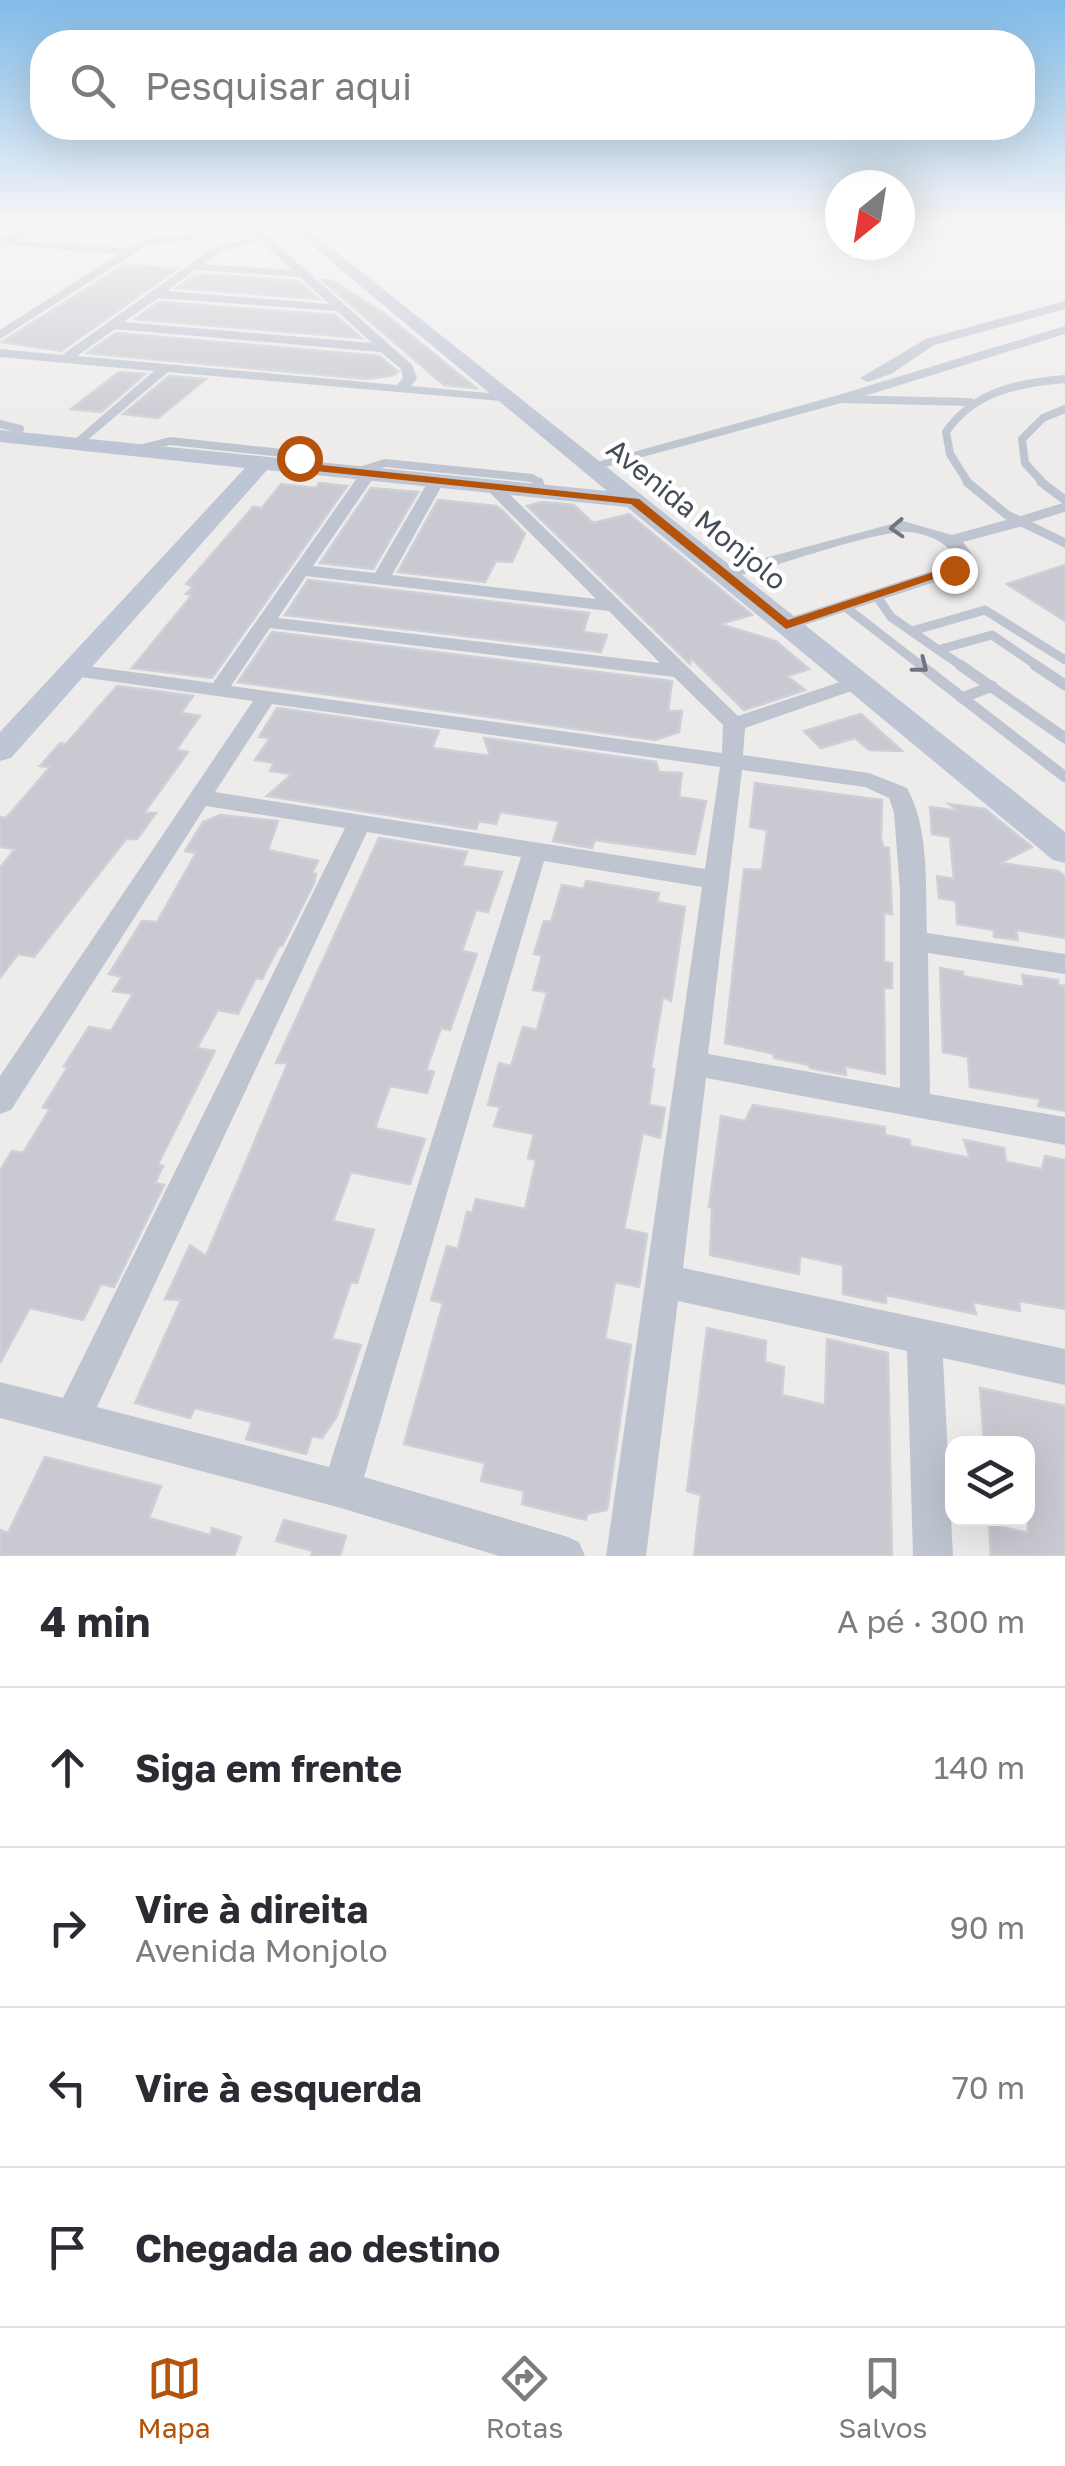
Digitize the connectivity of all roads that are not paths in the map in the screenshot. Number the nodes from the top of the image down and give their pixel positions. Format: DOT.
graph roads {
  1 [pos="60,296"];
  2 [pos="155,296"];
  3 [pos="178,296"];
  4 [pos="325,296"];
  5 [pos="382,296"];
  6 [pos="1065,305"];
  7 [pos="339,308"];
  8 [pos="0,319"];
  9 [pos="21,321"];
  10 [pos="114,325"];
  11 [pos="1065,330"];
  12 [pos="0,334"];
  13 [pos="384,348"];
  14 [pos="0,353"];
  15 [pos="65,359"];
  16 [pos="165,368"];
  17 [pos="1065,379"];
  18 [pos="400,390"];
  19 [pos="508,399"];
  20 [pos="840,399"];
  21 [pos="970,402"];
  22 [pos="1065,410"];
  23 [pos="714,432"];
  24 [pos="4,433"];
  25 [pos="78,444"];
  26 [pos="136,450"];
  27 [pos="262,462"];
  28 [pos="297,466"];
  29 [pos="591,466"];
  30 [pos="362,473"];
  31 [pos="437,480"];
  32 [pos="492,486"];
  33 [pos="540,491"];
  34 [pos="1065,500"];
  35 [pos="635,501"];
  36 [pos="1065,507"];
  37 [pos="1018,522"];
  38 [pos="952,540"];
  39 [pos="1065,543"];
  40 [pos="302,570"];
  41 [pos="726,574"];
  42 [pos="381,578"];
  43 [pos="876,595"];
  44 [pos="612,606"];
  45 [pos="844,606"];
  46 [pos="266,622"];
  47 [pos="786,625"];
  48 [pos="912,631"];
  49 [pos="941,649"];
  50 [pos="1065,660"];
  51 [pos="73,670"];
  52 [pos="678,670"];
  53 [pos="858,682"];
  54 [pos="1065,685"];
  55 [pos="992,686"];
  56 [pos="218,690"];
  57 [pos="266,697"];
  58 [pos="962,698"];
  59 [pos="734,724"];
  60 [pos="1065,738"];
  61 [pos="0,751"];
  62 [pos="733,762"];
  63 [pos="1065,777"];
  64 [pos="201,797"];
  65 [pos="360,822"];
  66 [pos="535,850"];
  67 [pos="1065,851"];
  68 [pos="715,880"];
  69 [pos="914,941"];
  70 [pos="1065,964"];
  71 [pos="694,1064"];
  72 [pos="0,1101"];
  73 [pos="915,1104"];
  74 [pos="1065,1131"];
  75 [pos="662,1281"];
  76 [pos="924,1338"];
  77 [pos="1065,1367"];
  78 [pos="0,1400"];
  79 [pos="73,1417"];
  80 [pos="341,1489"];
  81 [pos="565,1556"];
  82 [pos="626,1556"];
  83 [pos="933,1556"];
  1 -- 9 [label="street"];
  2 -- 10 [label="street"];
  3 -- 7 [label="street"];
  4 -- 7 [label="street"];
  5 -- 19 [label="street, Avenida Monjolo"];
  6 -- 23 [label="street"];
  7 -- 13 [label="street"];
  8 -- 9 [label="street"];
  9 -- 12 [label="street"];
  10 -- 13 [label="street"];
  10 -- 15 [label="street"];
  11 -- 20 [label="street"];
  13 -- 18 [label="street"];
  14 -- 15 [label="street"];
  15 -- 16 [label="street"];
  16 -- 18 [label="street"];
  16 -- 25 [label="street"];
  17 -- 21 [label="lane"];
  18 -- 19 [label="street"];
  19 -- 29 [label="street, Avenida Monjolo"];
  20 -- 21 [label="lane"];
  20 -- 23 [label="street"];
  21 -- 37 [label="lane"];
  22 -- 34 [label="lane"];
  23 -- 29 [label="street"];
  24 -- 25 [label="street"];
  25 -- 26 [label="street"];
  26 -- 27 [label="street"];
  26 -- 28 [label="lane"];
  27 -- 28 [label="street"];
  27 -- 51 [label="street"];
  28 -- 30 [label="street"];
  29 -- 35 [label="street, Avenida Monjolo"];
  30 -- 31 [label="street"];
  30 -- 33 [label="lane"];
  30 -- 40 [label="street"];
  31 -- 32 [label="street"];
  31 -- 42 [label="street"];
  32 -- 33 [label="street"];
  32 -- 44 [label="street"];
  33 -- 35 [label="street"];
  35 -- 41 [label="street, Avenida Monjolo"];
  36 -- 37 [label="lane"];
  37 -- 38 [label="street"];
  37 -- 39 [label="lane"];
  38 -- 41 [label="street, one-way"];
  38 -- 43 [label="street"];
  40 -- 42 [label="street"];
  40 -- 46 [label="street"];
  41 -- 47 [label="street, Avenida Monjolo"];
  42 -- 44 [label="street"];
  43 -- 45 [label="street"];
  43 -- 48 [label="lane"];
  44 -- 52 [label="street"];
  45 -- 47 [label="street"];
  45 -- 58 [label="lane, one-way"];
  46 -- 52 [label="street"];
  46 -- 56 [label="street"];
  47 -- 53 [label="street, Avenida Monjolo"];
  48 -- 49 [label="lane"];
  48 -- 50 [label="lane"];
  49 -- 54 [label="lane"];
  49 -- 55 [label="lane"];
  51 -- 56 [label="street"];
  51 -- 61 [label="street"];
  52 -- 59 [label="street"];
  53 -- 59 [label="street"];
  53 -- 67 [label="street, Avenida Monjolo"];
  55 -- 58 [label="lane"];
  55 -- 60 [label="lane"];
  56 -- 57 [label="street"];
  57 -- 62 [label="street"];
  57 -- 64 [label="street"];
  58 -- 63 [label="lane"];
  59 -- 62 [label="street"];
  62 -- 68 [label="street"];
  62 -- 69 [label="street"];
  64 -- 65 [label="street"];
  64 -- 72 [label="street"];
  65 -- 66 [label="street"];
  65 -- 79 [label="street"];
  66 -- 68 [label="street"];
  66 -- 80 [label="street"];
  68 -- 71 [label="street"];
  69 -- 70 [label="street"];
  69 -- 73 [label="street"];
  71 -- 73 [label="street"];
  71 -- 75 [label="street"];
  73 -- 74 [label="street"];
  75 -- 76 [label="street"];
  75 -- 82 [label="street"];
  76 -- 77 [label="street"];
  76 -- 83 [label="street"];
  78 -- 79 [label="street"];
  79 -- 80 [label="street"];
  80 -- 81 [label="street"];
}
